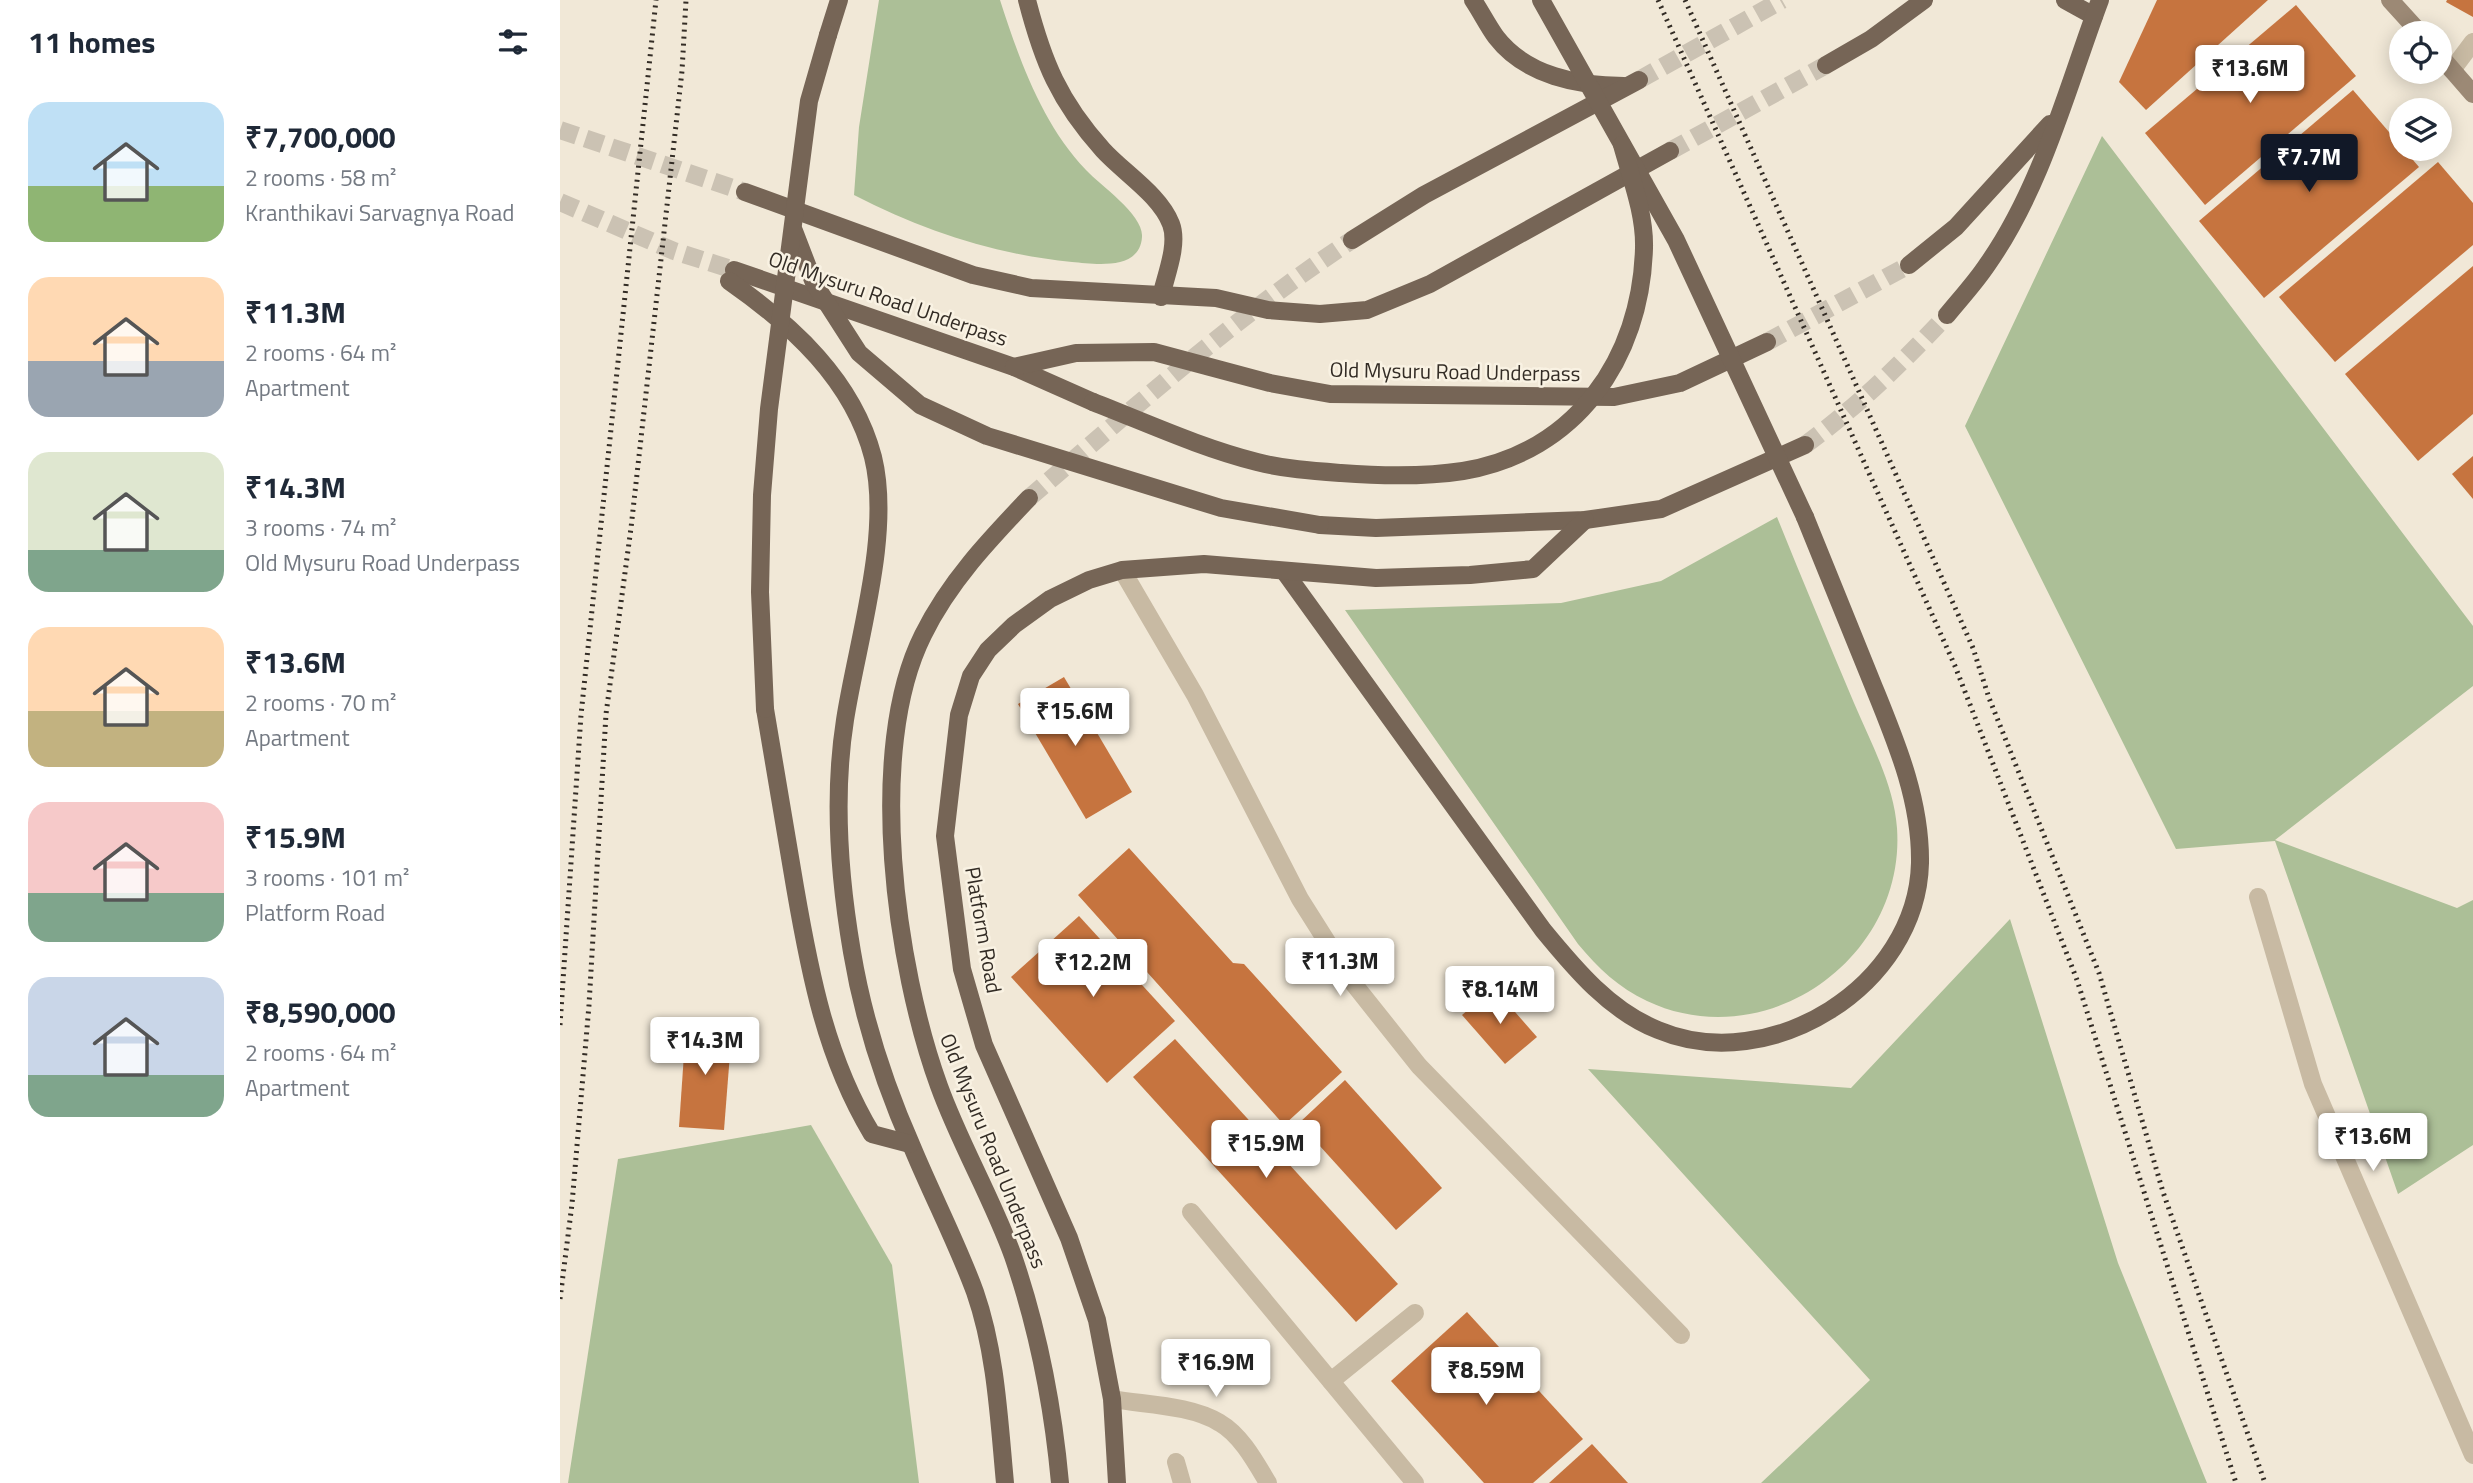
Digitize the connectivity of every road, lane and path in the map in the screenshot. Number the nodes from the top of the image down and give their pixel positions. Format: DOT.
graph roads {
  1 [pos="839,0"];
  2 [pos="1027,0"];
  3 [pos="1473,0"];
  4 [pos="1541,0"];
  5 [pos="1924,0"];
  6 [pos="2065,0"];
  7 [pos="2390,0"];
  8 [pos="2097,8"];
  9 [pos="2409,21"];
  10 [pos="2473,43"];
  11 [pos="1826,65"];
  12 [pos="2452,70"];
  13 [pos="2473,93"];
  14 [pos="2060,114"];
  15 [pos="1622,145"];
  16 [pos="1670,151"];
  17 [pos="745,192"];
  18 [pos="794,231"];
  19 [pos="1352,240"];
  20 [pos="1909,265"];
  21 [pos="1161,298"];
  22 [pos="1947,315"];
  23 [pos="1767,342"];
  24 [pos="1014,367"];
  25 [pos="1805,445"];
  26 [pos="1029,498"];
  27 [pos="1585,520"];
  28 [pos="1122,570"];
  29 [pos="1284,571"];
  30 [pos="2258,897"];
  31 [pos="910,1144"];
  32 [pos="1191,1212"];
  33 [pos="1415,1312"];
  34 [pos="1681,1335"];
  35 [pos="1331,1381"];
  36 [pos="1112,1399"];
  37 [pos="2473,1455"];
  38 [pos="1176,1462"];
  39 [pos="1005,1483"];
  40 [pos="1060,1483"];
  41 [pos="1117,1483"];
  42 [pos="1182,1483"];
  43 [pos="1268,1483"];
  44 [pos="1415,1483"];
  1 -- 18 [label="main road, bridge"];
  2 -- 21 [label="main road"];
  3 -- 19 [label="main road"];
  4 -- 15 [label="main road, bridge"];
  5 -- 11 [label="main road"];
  6 -- 8 [label="main road"];
  7 -- 9 [label="street"];
  8 -- 14 [label="main road"];
  10 -- 12 [label="street"];
  12 -- 13 [label="street"];
  14 -- 20 [label="main road"];
  14 -- 22 [label="main road"];
  15 -- 24 [label="main road, bridge"];
  15 -- 29 [label="main road, bridge"];
  16 -- 21 [label="main road"];
  17 -- 21 [label="main road"];
  18 -- 27 [label="main road, bridge"];
  18 -- 31 [label="main road, bridge"];
  23 -- 24 [label="main road, Old Mysuru Road Underpass"];
  24 -- 31 [label="main road, Old Mysuru Road Underpass"];
  25 -- 27 [label="main road"];
  26 -- 40 [label="main road, Old Mysuru Road Underpass"];
  27 -- 29 [label="main road, Platform Road"];
  28 -- 29 [label="main road, Platform Road"];
  28 -- 34 [label="street"];
  28 -- 36 [label="main road, Platform Road"];
  30 -- 37 [label="street"];
  31 -- 39 [label="main road"];
  32 -- 35 [label="street"];
  33 -- 35 [label="street"];
  35 -- 44 [label="street"];
  36 -- 41 [label="main road, Platform Road"];
  36 -- 43 [label="street"];
  38 -- 42 [label="street"];
}
